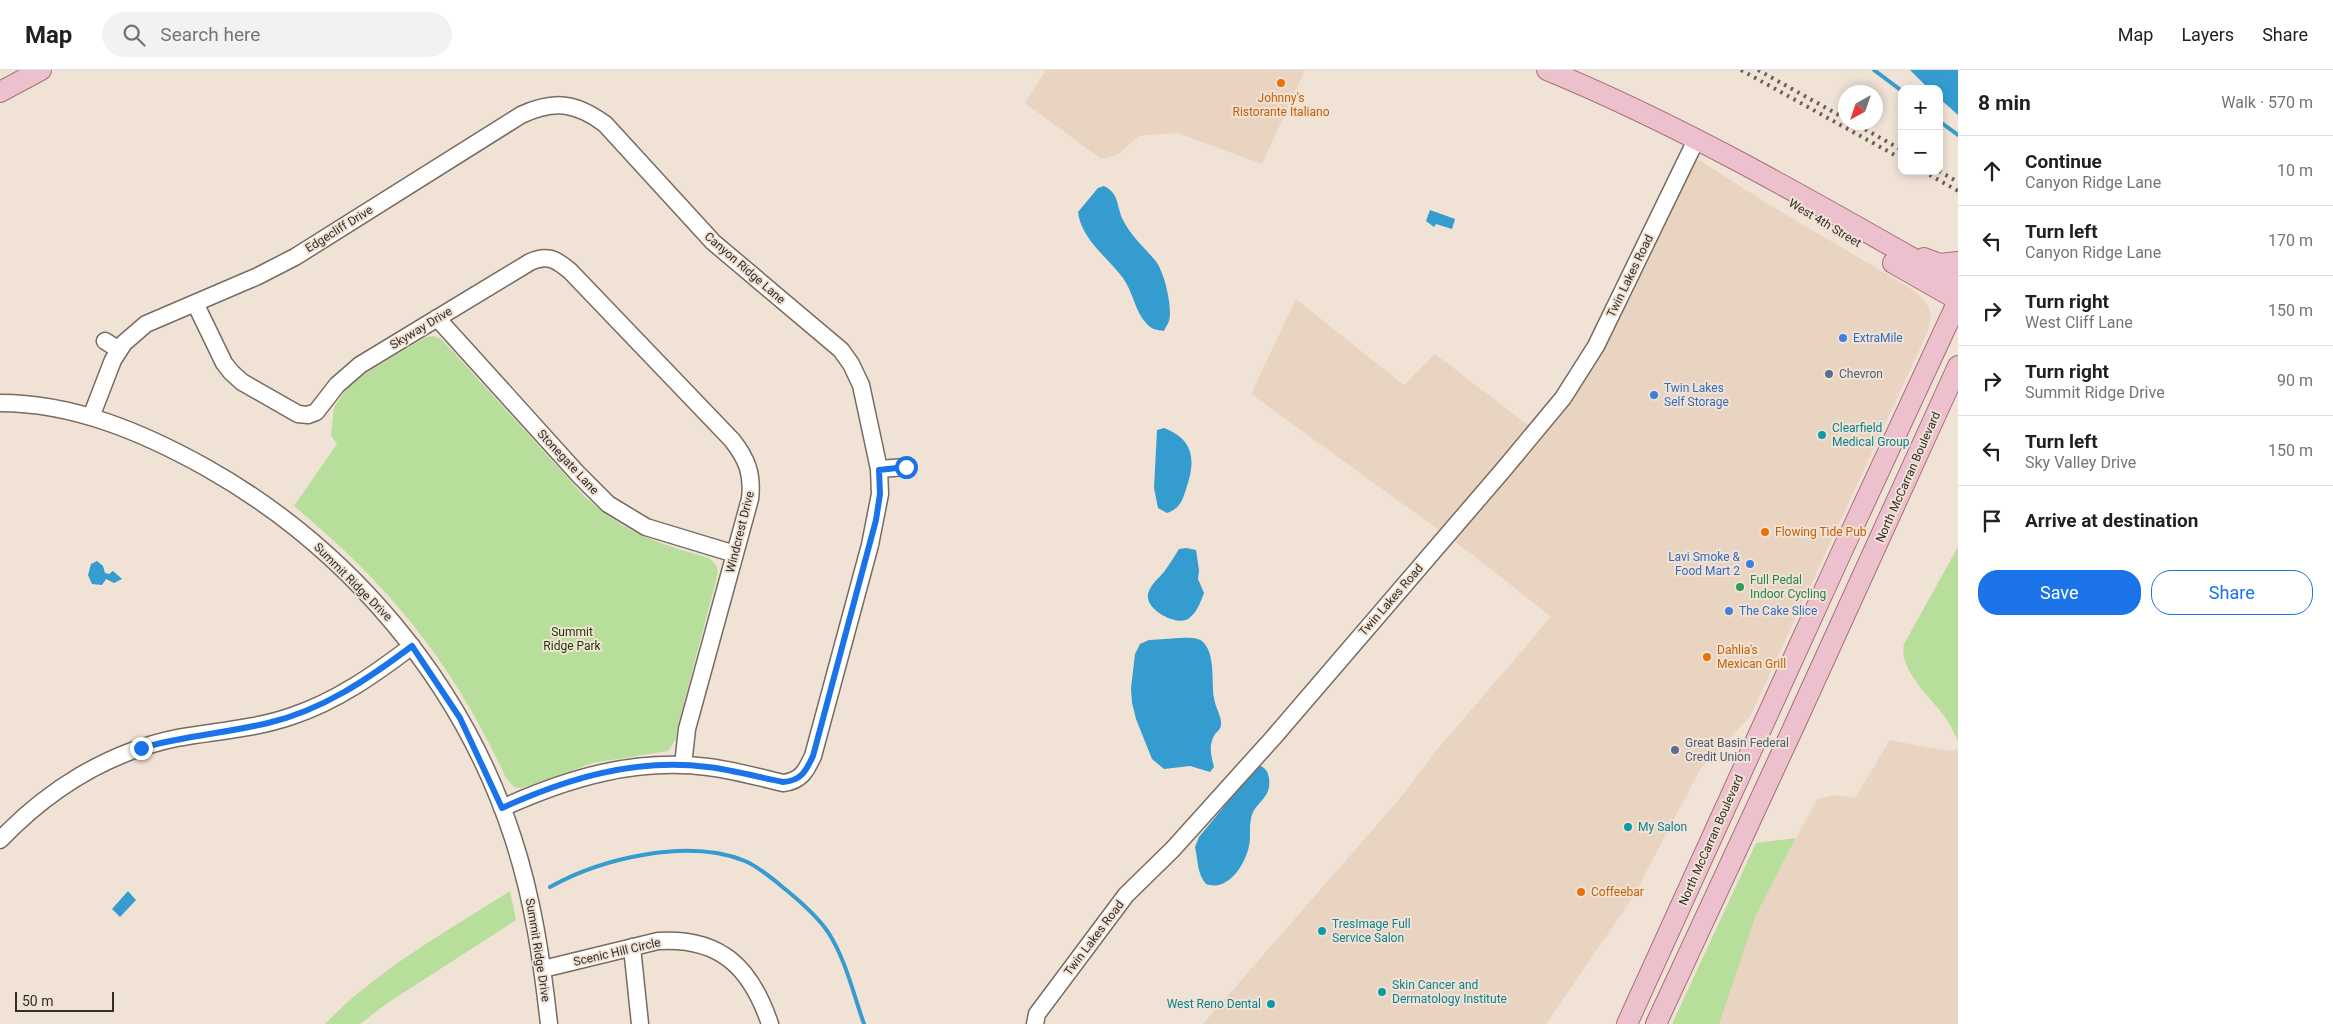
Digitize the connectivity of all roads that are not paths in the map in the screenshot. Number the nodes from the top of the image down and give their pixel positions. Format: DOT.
graph roads {
  1 [pos="41,70"];
  2 [pos="1547,70"];
  3 [pos="0,92"];
  4 [pos="558,105"];
  5 [pos="1696,140"];
  6 [pos="1897,249"];
  7 [pos="547,257"];
  8 [pos="1958,262"];
  9 [pos="1958,284"];
  10 [pos="1958,301"];
  11 [pos="195,303"];
  12 [pos="437,318"];
  13 [pos="105,341"];
  14 [pos="119,350"];
  15 [pos="1958,366"];
  16 [pos="0,403"];
  17 [pos="91,416"];
  18 [pos="906,467"];
  19 [pos="879,470"];
  20 [pos="735,554"];
  21 [pos="412,646"];
  22 [pos="1769,712"];
  23 [pos="1796,722"];
  24 [pos="683,765"];
  25 [pos="502,808"];
  26 [pos="0,840"];
  27 [pos="632,947"];
  28 [pos="543,969"];
  29 [pos="549,1024"];
  30 [pos="640,1024"];
  31 [pos="770,1024"];
  32 [pos="1035,1024"];
  33 [pos="1627,1024"];
  34 [pos="1656,1024"];
  1 -- 3 [label="main road"];
  2 -- 5 [label="main road, West 4th Street"];
  4 -- 11 [label="street, Edgecliff Drive"];
  4 -- 19 [label="street, Canyon Ridge Lane"];
  5 -- 6 [label="main road, West 4th Street"];
  5 -- 10 [label="main road, West 4th Street"];
  5 -- 32 [label="street, Twin Lakes Road"];
  6 -- 8 [label="main road"];
  6 -- 9 [label="main road, West 4th Street"];
  7 -- 12 [label="street, Skyway Drive"];
  7 -- 20 [label="street, Windcrest Drive"];
  10 -- 22 [label="main road, North McCarran Boulevard"];
  11 -- 12 [label="street, Skyway Drive"];
  11 -- 14 [label="street, Edgecliff Drive"];
  12 -- 20 [label="street, Stonegate Lane"];
  13 -- 14 [label="street"];
  14 -- 17 [label="street, Edgecliff Drive"];
  15 -- 23 [label="main road, North McCarran Boulevard"];
  16 -- 17 [label="street, Summit Ridge Drive"];
  17 -- 21 [label="street, Summit Ridge Drive"];
  18 -- 19 [label="street"];
  19 -- 24 [label="street, Canyon Ridge Lane"];
  20 -- 24 [label="street, Windcrest Drive"];
  21 -- 25 [label="street, Summit Ridge Drive"];
  21 -- 26 [label="street"];
  22 -- 23 [label="main road"];
  22 -- 33 [label="main road, North McCarran Boulevard"];
  23 -- 34 [label="main road, North McCarran Boulevard"];
  24 -- 25 [label="street"];
  25 -- 28 [label="street, Summit Ridge Drive"];
  27 -- 28 [label="street, Scenic Hill Circle"];
  27 -- 30 [label="street"];
  27 -- 31 [label="street, Scenic Hill Circle"];
  28 -- 29 [label="street, Summit Ridge Drive"];
}
